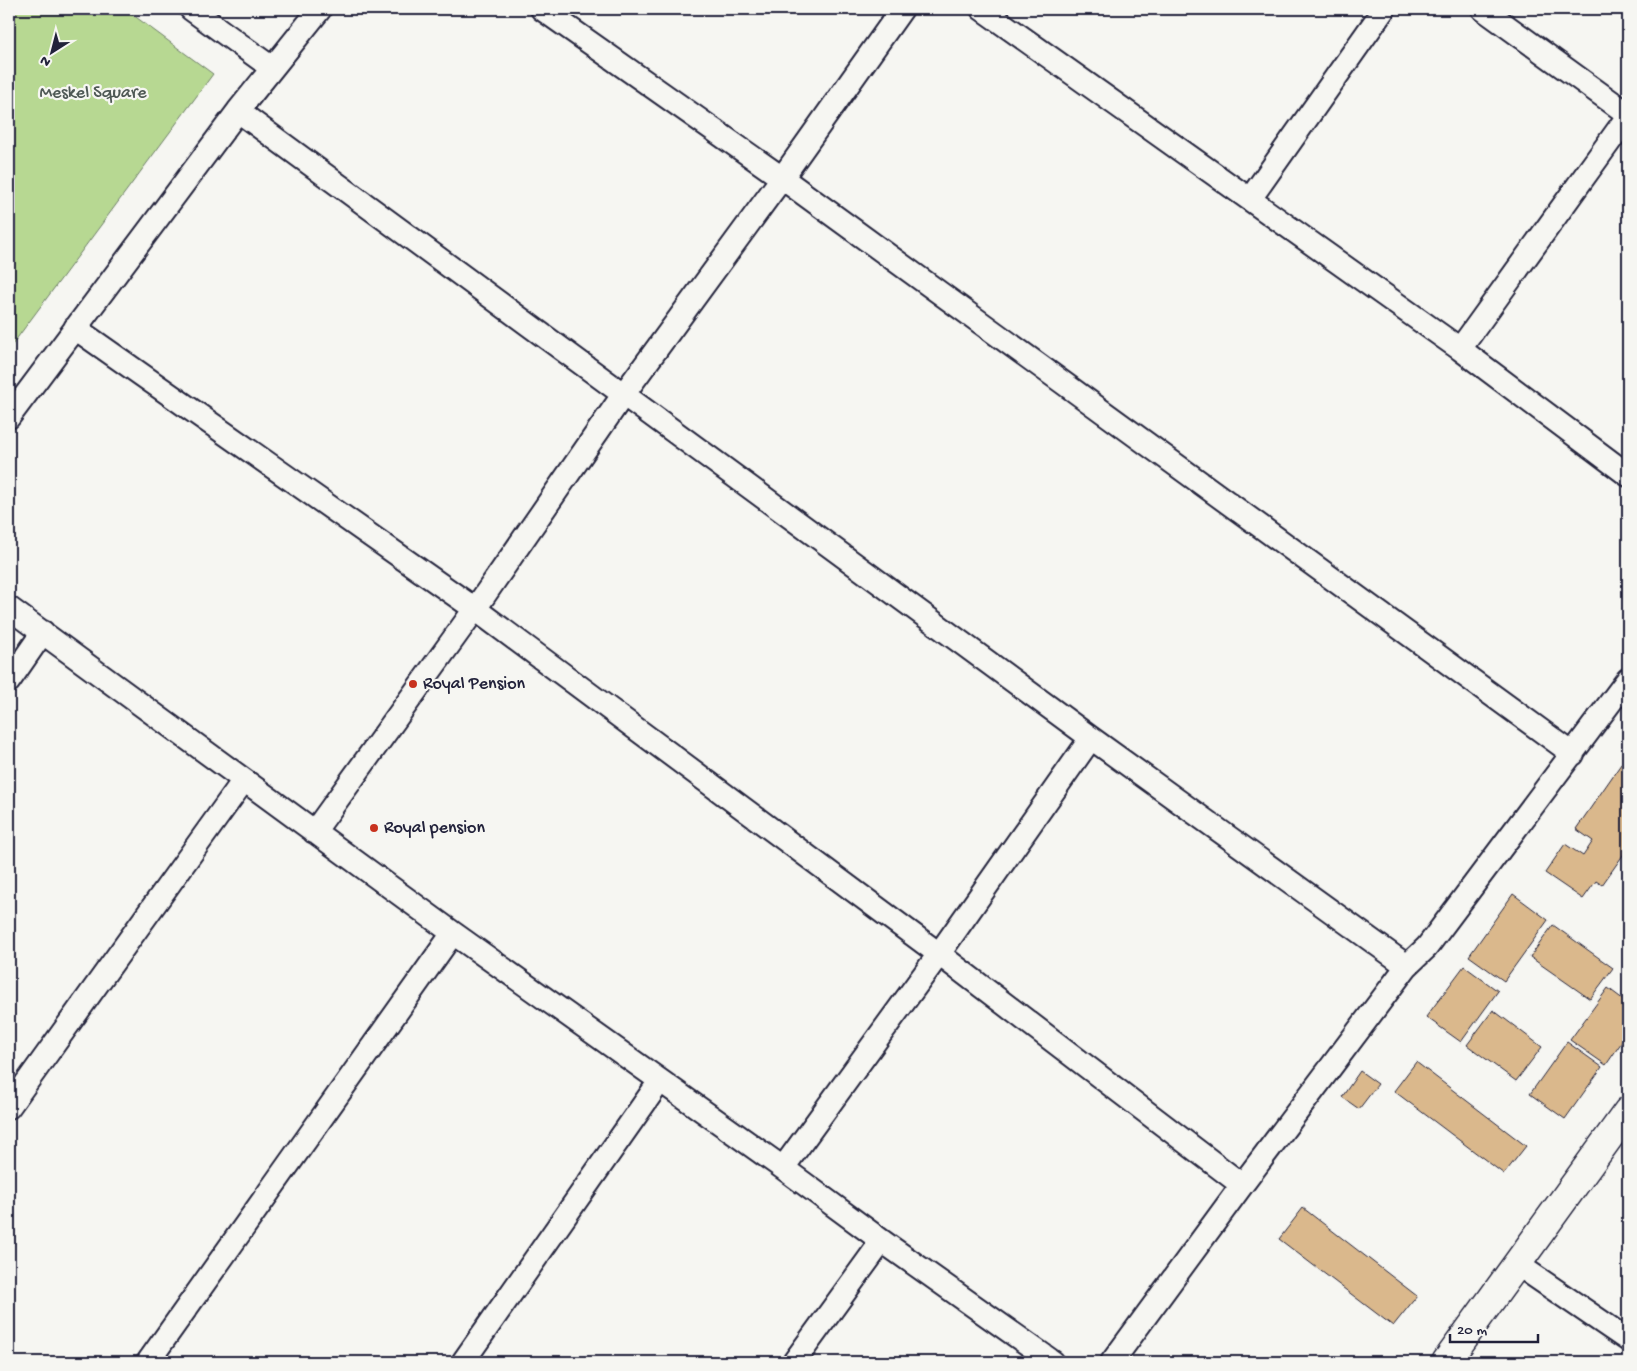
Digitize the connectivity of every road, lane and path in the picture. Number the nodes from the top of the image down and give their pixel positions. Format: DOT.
graph roads {
  1 [pos="191,9"];
  2 [pos="320,9"];
  3 [pos="542,9"];
  4 [pos="902,9"];
  5 [pos="982,9"];
  6 [pos="1384,9"];
  7 [pos="1483,9"];
  8 [pos="272,68"];
  9 [pos="238,111"];
  10 [pos="1628,115"];
  11 [pos="782,178"];
  12 [pos="1250,199"];
  13 [pos="75,328"];
  14 [pos="1460,349"];
  15 [pos="623,395"];
  16 [pos="9,417"];
  17 [pos="1628,475"];
  18 [pos="9,608"];
  19 [pos="475,609"];
  20 [pos="43,632"];
  21 [pos="1628,679"];
  22 [pos="9,681"];
  23 [pos="1091,738"];
  24 [pos="1573,754"];
  25 [pos="244,780"];
  26 [pos="314,832"];
  27 [pos="453,933"];
  28 [pos="939,954"];
  29 [pos="1407,966"];
  30 [pos="660,1081"];
  31 [pos="9,1107"];
  32 [pos="1628,1111"];
  33 [pos="782,1168"];
  34 [pos="1242,1185"];
  35 [pos="882,1241"];
  36 [pos="1517,1264"];
  37 [pos="1628,1340"];
  38 [pos="148,1362"];
  39 [pos="463,1362"];
  40 [pos="794,1362"];
  41 [pos="1053,1362"];
  42 [pos="1112,1362"];
  43 [pos="1446,1362"];
  1 -- 8 [label="street"];
  2 -- 8 [label="street"];
  3 -- 11 [label="street"];
  4 -- 11 [label="street"];
  5 -- 12 [label="street"];
  6 -- 12 [label="street"];
  7 -- 10 [label="street"];
  8 -- 9 [label="street"];
  9 -- 13 [label="street"];
  9 -- 15 [label="street"];
  10 -- 14 [label="street"];
  11 -- 15 [label="street"];
  11 -- 24 [label="street"];
  12 -- 14 [label="street"];
  13 -- 16 [label="street"];
  13 -- 19 [label="street"];
  14 -- 17 [label="street"];
  15 -- 19 [label="street"];
  15 -- 23 [label="street"];
  18 -- 20 [label="street"];
  19 -- 26 [label="street"];
  19 -- 28 [label="street"];
  20 -- 22 [label="street"];
  20 -- 25 [label="street"];
  21 -- 24 [label="street"];
  23 -- 28 [label="street"];
  23 -- 29 [label="street"];
  24 -- 29 [label="street"];
  25 -- 26 [label="street"];
  25 -- 31 [label="street"];
  26 -- 27 [label="street"];
  27 -- 30 [label="street"];
  27 -- 38 [label="street"];
  28 -- 33 [label="street"];
  28 -- 34 [label="street"];
  29 -- 34 [label="street"];
  30 -- 33 [label="street"];
  30 -- 39 [label="street"];
  32 -- 36 [label="street"];
  33 -- 35 [label="street"];
  34 -- 42 [label="street"];
  35 -- 40 [label="street"];
  35 -- 41 [label="street"];
  36 -- 37 [label="street"];
  36 -- 43 [label="street"];
}
